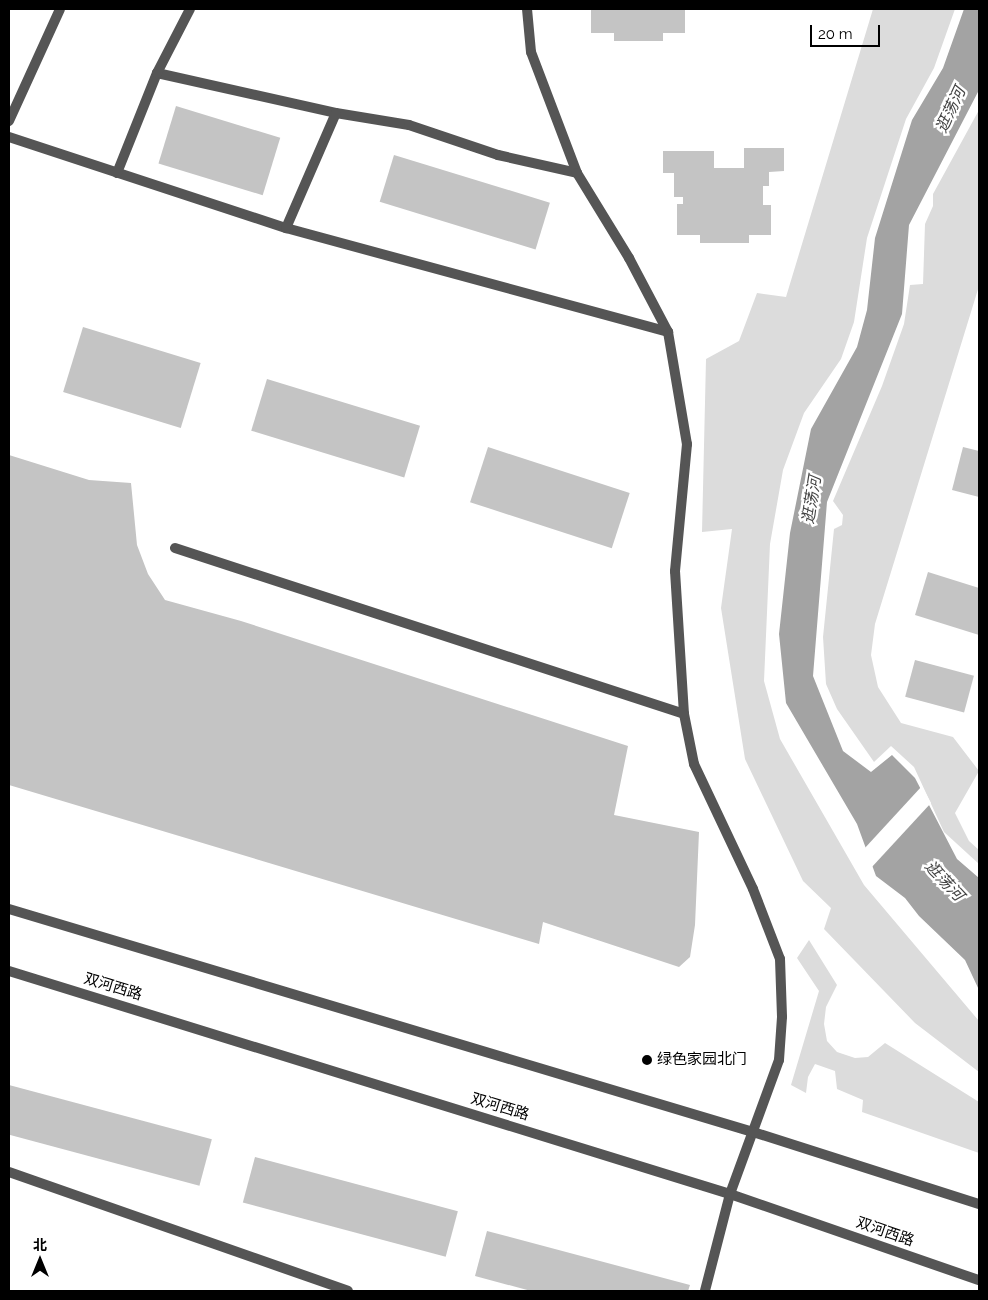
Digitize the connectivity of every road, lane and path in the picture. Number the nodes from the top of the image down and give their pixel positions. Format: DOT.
graph roads {
  1 [pos="60,9"];
  2 [pos="190,9"];
  3 [pos="527,9"];
  4 [pos="157,73"];
  5 [pos="336,113"];
  6 [pos="9,121"];
  7 [pos="9,137"];
  8 [pos="117,174"];
  9 [pos="577,174"];
  10 [pos="286,228"];
  11 [pos="668,332"];
  12 [pos="175,548"];
  13 [pos="684,714"];
  14 [pos="9,909"];
  15 [pos="9,970"];
  16 [pos="753,1132"];
  17 [pos="9,1172"];
  18 [pos="730,1194"];
  19 [pos="979,1204"];
  20 [pos="979,1280"];
  21 [pos="348,1291"];
  22 [pos="705,1291"];
  1 -- 6 [label="street"];
  2 -- 4 [label="street"];
  3 -- 9 [label="street"];
  4 -- 5 [label="street"];
  4 -- 8 [label="street"];
  5 -- 9 [label="street"];
  5 -- 10 [label="street"];
  7 -- 8 [label="street"];
  8 -- 10 [label="street"];
  9 -- 11 [label="street"];
  10 -- 11 [label="street"];
  11 -- 13 [label="street"];
  12 -- 13 [label="street"];
  13 -- 16 [label="street"];
  14 -- 16 [label="street"];
  15 -- 18 [label="street, 双河西路"];
  16 -- 18 [label="street"];
  16 -- 19 [label="street"];
  17 -- 21 [label="street"];
  18 -- 20 [label="street, 双河西路"];
  18 -- 22 [label="street"];
}
